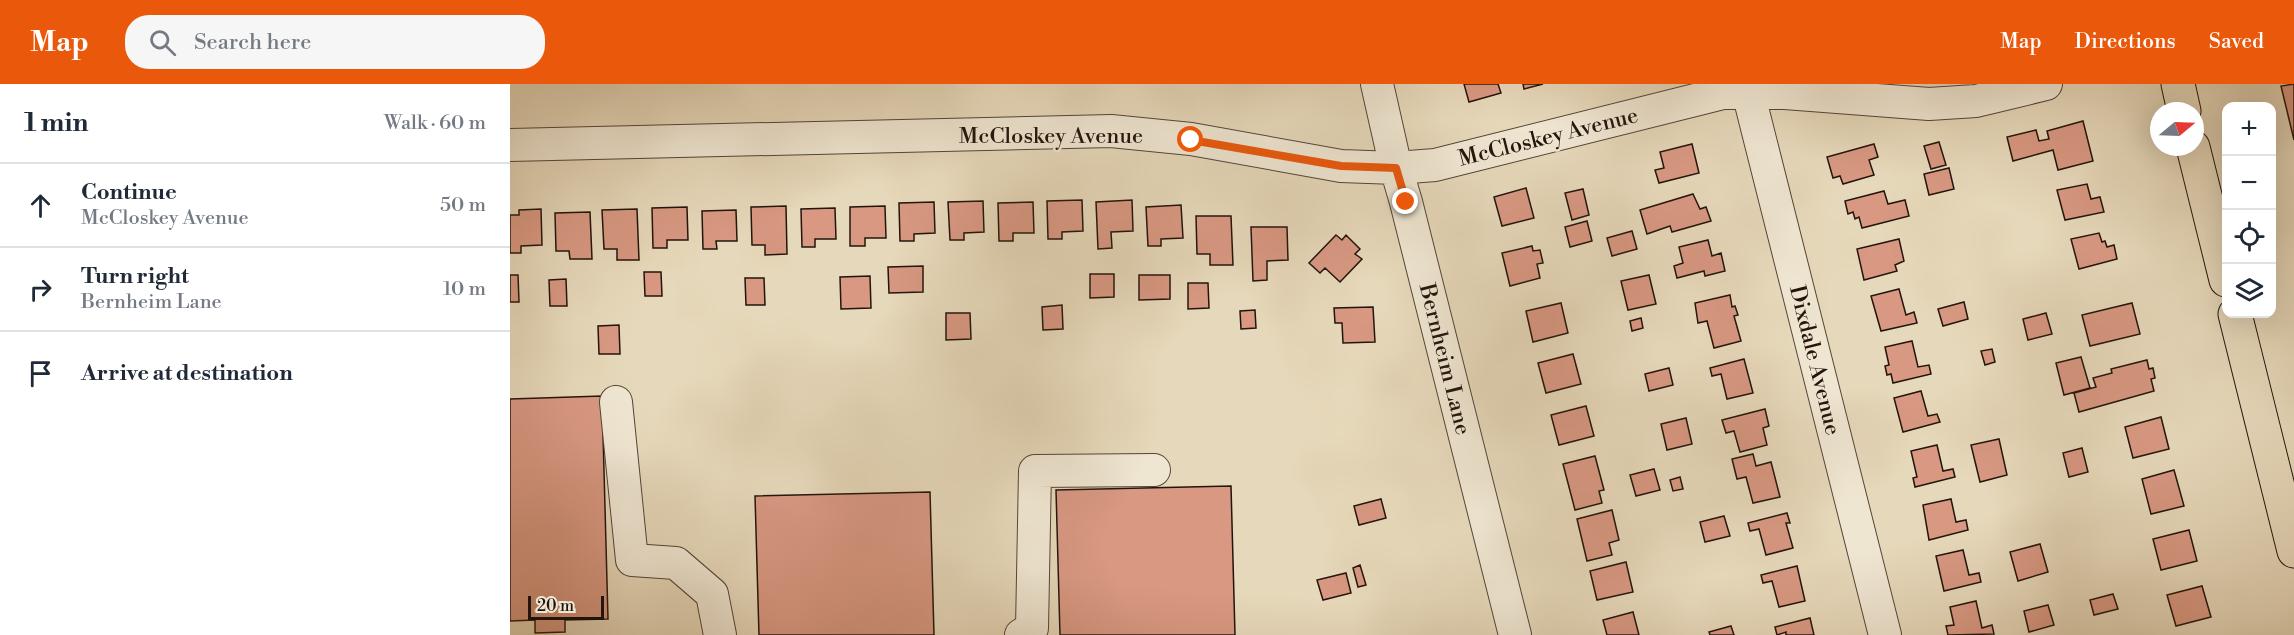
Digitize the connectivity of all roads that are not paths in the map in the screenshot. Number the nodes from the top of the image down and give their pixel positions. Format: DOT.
graph roads {
  1 [pos="1377,84"];
  2 [pos="2046,84"];
  3 [pos="2178,84"];
  4 [pos="1747,88"];
  5 [pos="2182,102"];
  6 [pos="510,145"];
  7 [pos="2195,156"];
  8 [pos="1396,168"];
  9 [pos="2222,264"];
  10 [pos="2236,318"];
  11 [pos="616,402"];
  12 [pos="1154,470"];
  13 [pos="2294,551"];
  14 [pos="720,635"];
  15 [pos="1021,635"];
  16 [pos="1515,635"];
  17 [pos="1885,635"];
  1 -- 8 [label="street, Bernheim Lane"];
  2 -- 4 [label="street, McCloskey Avenue"];
  3 -- 5 [label="main road"];
  4 -- 8 [label="street, McCloskey Avenue"];
  4 -- 17 [label="street, Dixdale Avenue"];
  6 -- 8 [label="street, McCloskey Avenue"];
  7 -- 9 [label="main road"];
  8 -- 16 [label="street, Bernheim Lane"];
  10 -- 13 [label="main road"];
  11 -- 14 [label="street"];
  12 -- 15 [label="street"];
}
